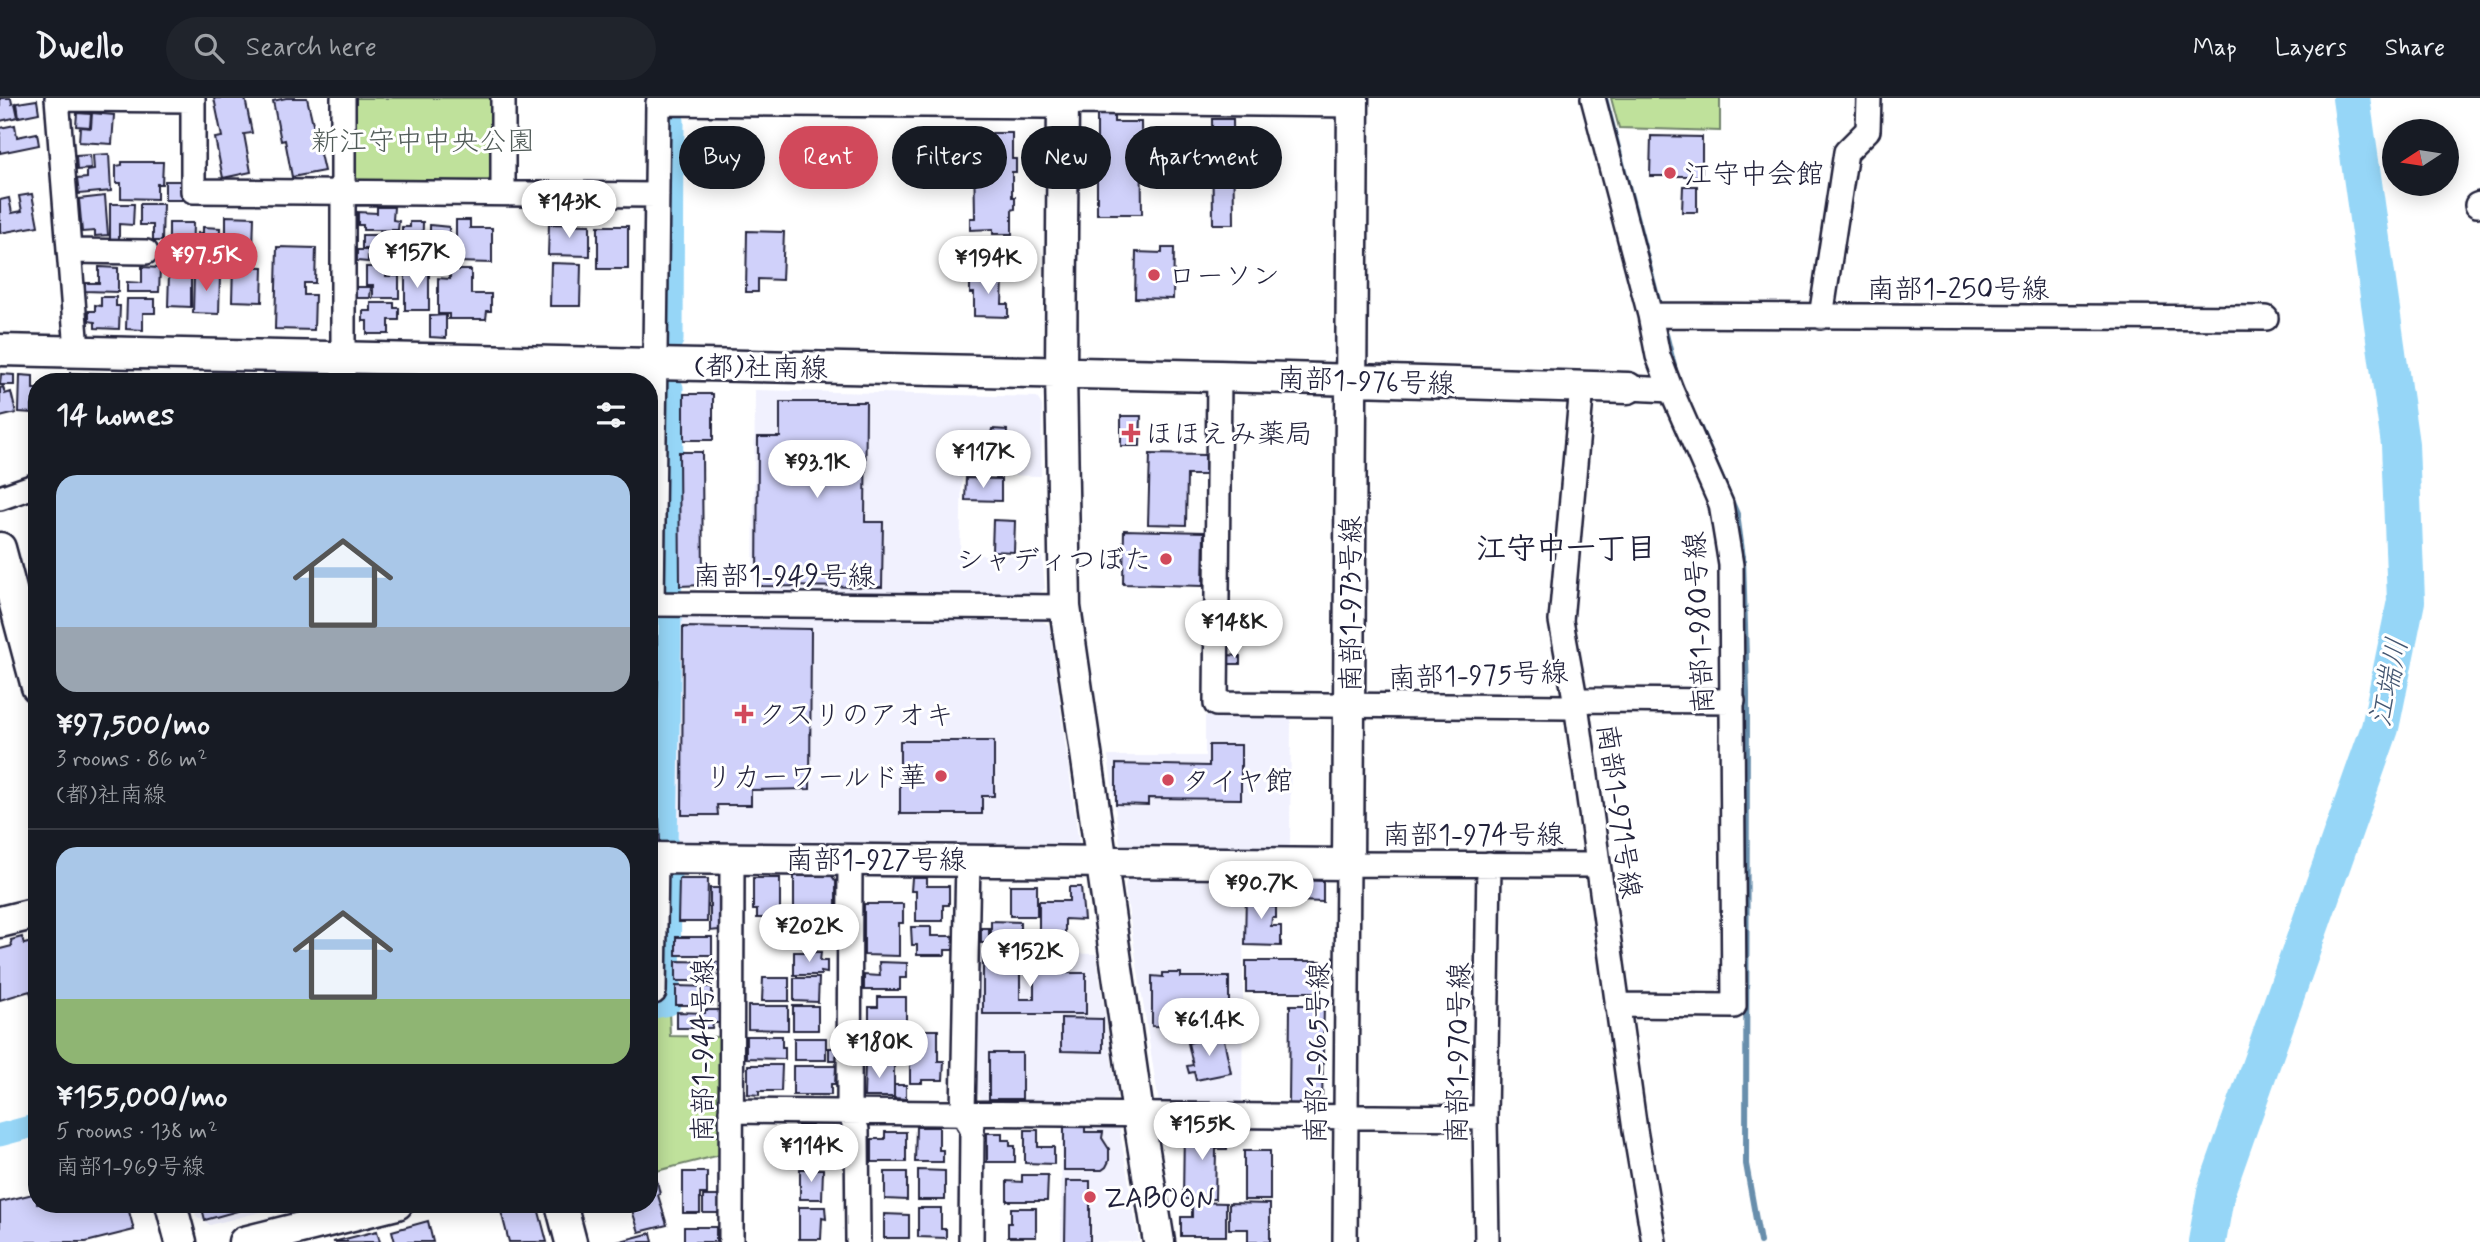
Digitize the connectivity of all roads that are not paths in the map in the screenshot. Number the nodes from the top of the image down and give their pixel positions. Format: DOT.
graph roads {
  1 [pos="342,98"];
  2 [pos="503,98"];
  3 [pos="1593,98"];
  4 [pos="1869,98"];
  5 [pos="57,99"];
  6 [pos="193,99"];
  7 [pos="658,101"];
  8 [pos="1063,101"];
  9 [pos="1353,102"];
  10 [pos="343,193"];
  11 [pos="503,193"];
  12 [pos="657,195"];
  13 [pos="69,251"];
  14 [pos="146,252"];
  15 [pos="1650,315"];
  16 [pos="1821,317"];
  17 [pos="2266,318"];
  18 [pos="0,350"];
  19 [pos="77,350"];
  20 [pos="655,363"];
  21 [pos="342,369"];
  22 [pos="500,371"];
  23 [pos="1061,372"];
  24 [pos="655,373"];
  25 [pos="1219,376"];
  26 [pos="1351,380"];
  27 [pos="1582,386"];
  28 [pos="1629,388"];
  29 [pos="1671,390"];
  30 [pos="28,488"];
  31 [pos="0,498"];
  32 [pos="0,548"];
  33 [pos="658,604"];
  34 [pos="1065,607"];
  35 [pos="28,653"];
  36 [pos="1733,701"];
  37 [pos="1576,704"];
  38 [pos="1349,707"];
  39 [pos="658,858"];
  40 [pos="732,858"];
  41 [pos="850,859"];
  42 [pos="968,860"];
  43 [pos="1102,861"];
  44 [pos="1348,864"];
  45 [pos="1489,864"];
  46 [pos="1598,865"];
  47 [pos="28,915"];
  48 [pos="0,922"];
  49 [pos="1616,1004"];
  50 [pos="731,1111"];
  51 [pos="849,1112"];
  52 [pos="963,1113"];
  53 [pos="1138,1114"];
  54 [pos="1345,1116"];
  55 [pos="1485,1118"];
  56 [pos="173,1213"];
  57 [pos="361,1213"];
  58 [pos="563,1213"];
  59 [pos="181,1242"];
  60 [pos="244,1242"];
  61 [pos="571,1242"];
  62 [pos="731,1242"];
  63 [pos="858,1242"];
  64 [pos="971,1242"];
  65 [pos="1159,1242"];
  66 [pos="1345,1242"];
  67 [pos="1487,1242"];
  68 [pos="1654,1242"];
  1 -- 10 [label="street"];
  2 -- 11 [label="street"];
  3 -- 15 [label="street, 南部1-980号線"];
  4 -- 16 [label="street"];
  5 -- 6 [label="street"];
  5 -- 13 [label="street"];
  6 -- 10 [label="street"];
  7 -- 8 [label="street, 南部1-949号線"];
  7 -- 12 [label="street, 南部1-949号線"];
  8 -- 9 [label="street, 南部1-949号線"];
  8 -- 23 [label="street"];
  9 -- 26 [label="street, 南部1-973号線"];
  10 -- 11 [label="street"];
  10 -- 21 [label="street"];
  11 -- 12 [label="street"];
  12 -- 20 [label="street, 南部1-949号線"];
  13 -- 14 [label="street"];
  13 -- 19 [label="street"];
  15 -- 16 [label="street, 南部1-250号線"];
  15 -- 29 [label="street, 南部1-980号線"];
  16 -- 17 [label="street, 南部1-250号線"];
  18 -- 19 [label="street, (都)社南線"];
  19 -- 21 [label="street, (都)社南線"];
  20 -- 22 [label="street, (都)社南線"];
  20 -- 23 [label="street, (都)社南線"];
  20 -- 24 [label="street, 南部1-949号線"];
  21 -- 22 [label="street, (都)社南線"];
  23 -- 25 [label="street, 南部1-976号線"];
  23 -- 34 [label="street"];
  25 -- 26 [label="street, 南部1-976号線"];
  25 -- 38 [label="street, 南部1-975号線"];
  26 -- 27 [label="street, 南部1-976号線"];
  26 -- 38 [label="street, 南部1-973号線"];
  27 -- 28 [label="street, 南部1-976号線"];
  27 -- 37 [label="street, 南部1-971号線"];
  28 -- 29 [label="street, 南部1-976号線"];
  29 -- 36 [label="street, 南部1-980号線"];
  30 -- 31 [label="street"];
  32 -- 35 [label="street"];
  33 -- 34 [label="street, 南部1-949号線"];
  34 -- 43 [label="street"];
  36 -- 37 [label="street, 南部1-975号線"];
  36 -- 49 [label="street, 南部1-980号線"];
  37 -- 38 [label="street, 南部1-975号線"];
  37 -- 46 [label="street, 南部1-971号線"];
  38 -- 44 [label="street, 南部1-973号線"];
  39 -- 40 [label="street, 南部1-927号線"];
  40 -- 41 [label="street, 南部1-927号線"];
  40 -- 50 [label="street, 南部1-944号線"];
  41 -- 42 [label="street, 南部1-927号線"];
  41 -- 51 [label="street"];
  42 -- 43 [label="street, 南部1-927号線"];
  42 -- 52 [label="street"];
  43 -- 44 [label="street"];
  43 -- 53 [label="street"];
  44 -- 45 [label="street, 南部1-974号線"];
  44 -- 54 [label="street, 南部1-965号線"];
  45 -- 46 [label="street, 南部1-974号線"];
  45 -- 55 [label="street, 南部1-970号線"];
  46 -- 49 [label="street, 南部1-971号線"];
  47 -- 48 [label="street"];
  49 -- 68 [label="street, 南部1-971号線"];
  50 -- 51 [label="street"];
  50 -- 62 [label="street, 南部1-944号線"];
  51 -- 52 [label="street"];
  51 -- 63 [label="street"];
  52 -- 53 [label="street"];
  52 -- 64 [label="street"];
  53 -- 54 [label="street"];
  53 -- 65 [label="street"];
  54 -- 55 [label="street"];
  54 -- 66 [label="street, 南部1-965号線"];
  55 -- 67 [label="street, 南部1-970号線"];
  56 -- 59 [label="street"];
  57 -- 60 [label="street"];
  58 -- 61 [label="street"];
}
